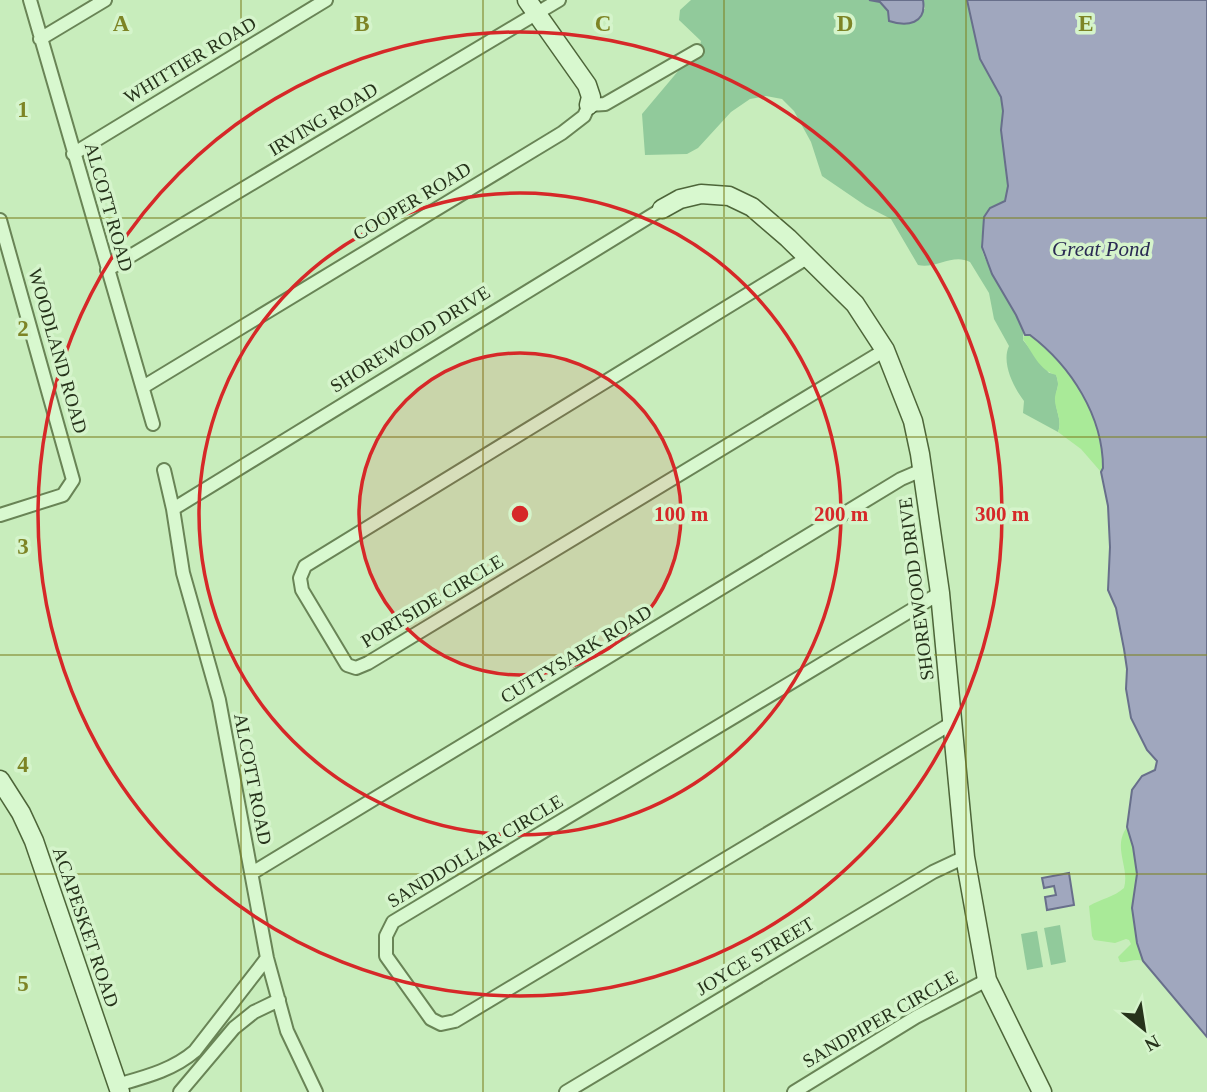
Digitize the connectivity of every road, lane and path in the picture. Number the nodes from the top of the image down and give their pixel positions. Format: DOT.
graph roads {
  1 [pos="30,0"];
  2 [pos="105,0"];
  3 [pos="327,0"];
  4 [pos="559,0"];
  5 [pos="532,7"];
  6 [pos="40,39"];
  7 [pos="697,51"];
  8 [pos="589,105"];
  9 [pos="73,153"];
  10 [pos="662,209"];
  11 [pos="0,220"];
  12 [pos="807,258"];
  13 [pos="107,270"];
  14 [pos="885,350"];
  15 [pos="143,387"];
  16 [pos="153,424"];
  17 [pos="164,470"];
  18 [pos="922,470"];
  19 [pos="173,509"];
  20 [pos="0,515"];
  21 [pos="940,593"];
  22 [pos="952,723"];
  23 [pos="0,780"];
  24 [pos="965,857"];
  25 [pos="252,873"];
  26 [pos="267,958"];
  27 [pos="987,980"];
  28 [pos="279,1000"];
  29 [pos="118,1088"];
  30 [pos="1036,1090"];
  31 [pos="180,1092"];
  32 [pos="316,1092"];
  33 [pos="566,1092"];
  34 [pos="794,1092"];
  1 -- 6 [label="street, ALCOTT ROAD"];
  2 -- 6 [label="street"];
  3 -- 9 [label="street, WHITTIER ROAD"];
  4 -- 5 [label="street, IRVING ROAD"];
  5 -- 8 [label="street"];
  5 -- 13 [label="street, IRVING ROAD"];
  6 -- 9 [label="street, ALCOTT ROAD"];
  7 -- 8 [label="street"];
  8 -- 15 [label="street, COOPER ROAD"];
  9 -- 13 [label="street, ALCOTT ROAD"];
  10 -- 12 [label="street, SHOREWOOD DRIVE"];
  10 -- 19 [label="street, SHOREWOOD DRIVE"];
  11 -- 20 [label="street, WOODLAND ROAD"];
  12 -- 14 [label="street, SHOREWOOD DRIVE"];
  12 -- 14 [label="street, PORTSIDE CIRCLE"];
  13 -- 15 [label="street, ALCOTT ROAD"];
  14 -- 18 [label="street, SHOREWOOD DRIVE"];
  15 -- 16 [label="street, ALCOTT ROAD"];
  17 -- 19 [label="street, ALCOTT ROAD"];
  18 -- 21 [label="street, SHOREWOOD DRIVE"];
  18 -- 25 [label="street, CUTTYSARK ROAD"];
  19 -- 25 [label="street, ALCOTT ROAD"];
  21 -- 22 [label="street, SHOREWOOD DRIVE"];
  21 -- 22 [label="street, SANDDOLLAR CIRCLE"];
  22 -- 24 [label="street, SHOREWOOD DRIVE"];
  23 -- 29 [label="street, ACAPESKET ROAD"];
  24 -- 27 [label="street, SHOREWOOD DRIVE"];
  24 -- 33 [label="street, JOYCE STREET"];
  25 -- 26 [label="street, ALCOTT ROAD"];
  26 -- 28 [label="street, ALCOTT ROAD"];
  26 -- 29 [label="street"];
  27 -- 30 [label="street, SHOREWOOD DRIVE"];
  27 -- 34 [label="street, SANDPIPER CIRCLE"];
  28 -- 31 [label="street"];
  28 -- 32 [label="street, ALCOTT ROAD"];
}
